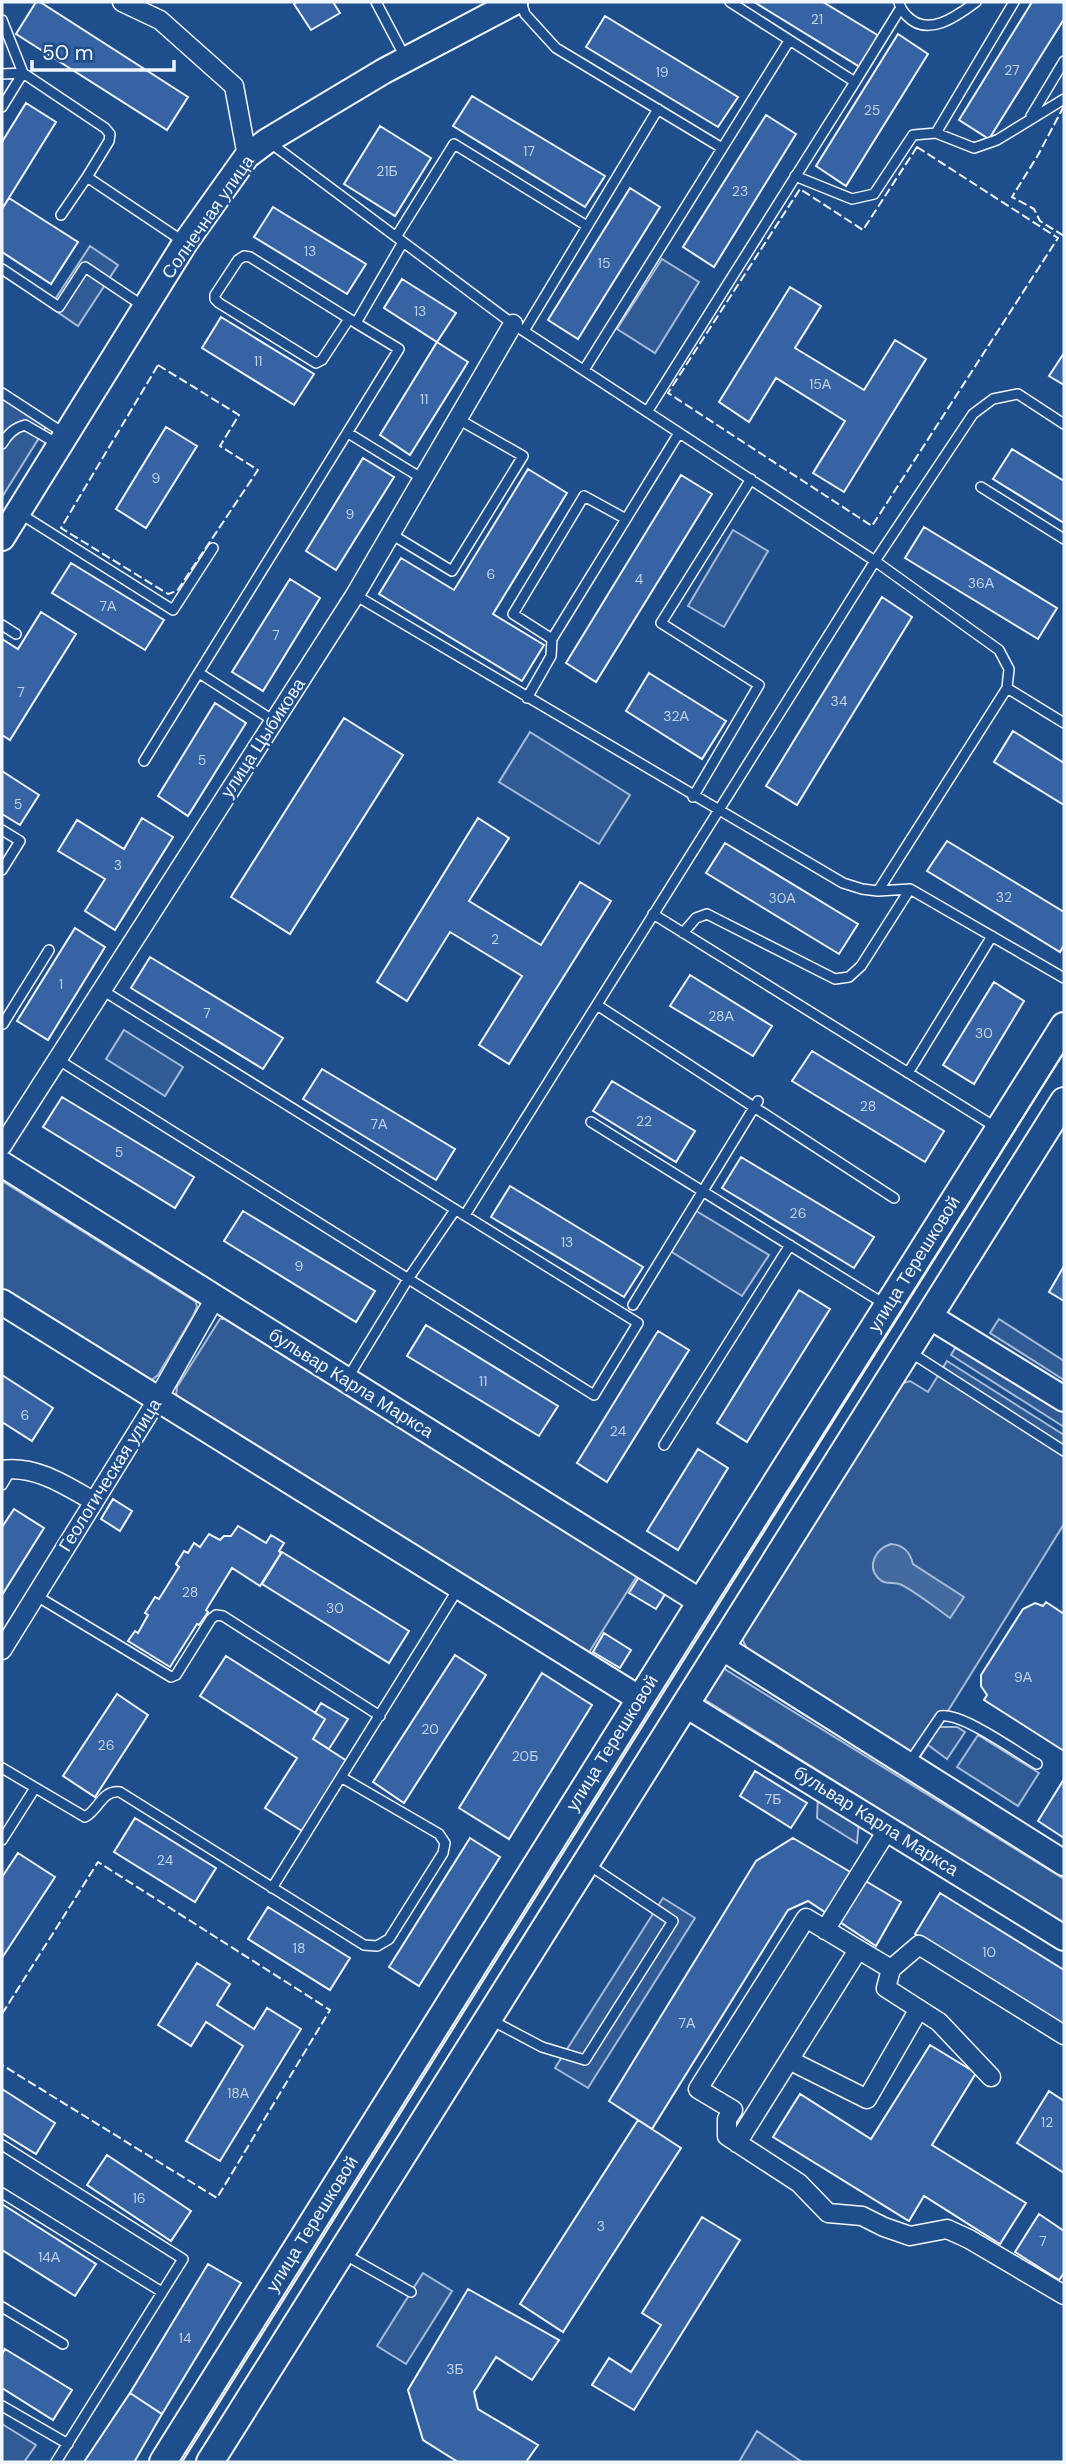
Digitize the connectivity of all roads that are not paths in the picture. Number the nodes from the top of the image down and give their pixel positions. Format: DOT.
graph roads {
  1 [pos="122,2"];
  2 [pos="376,2"];
  3 [pos="515,2"];
  4 [pos="521,2"];
  5 [pos="730,2"];
  6 [pos="975,2"];
  7 [pos="1014,2"];
  8 [pos="899,5"];
  9 [pos="2,20"];
  10 [pos="789,41"];
  11 [pos="407,59"];
  12 [pos="1064,61"];
  13 [pos="23,73"];
  14 [pos="2,74"];
  15 [pos="855,82"];
  16 [pos="1064,99"];
  17 [pos="2,107"];
  18 [pos="658,109"];
  19 [pos="1029,119"];
  20 [pos="936,133"];
  21 [pos="267,141"];
  22 [pos="722,148"];
  23 [pos="247,156"];
  24 [pos="795,176"];
  25 [pos="87,177"];
  26 [pos="61,215"];
  27 [pos="587,226"];
  28 [pos="400,239"];
  29 [pos="185,243"];
  30 [pos="2,269"];
  31 [pos="145,308"];
  32 [pos="352,321"];
  33 [pos="519,328"];
  34 [pos="584,370"];
  35 [pos="2,393"];
  36 [pos="647,412"];
  37 [pos="458,419"];
  38 [pos="1064,424"];
  39 [pos="348,433"];
  40 [pos="679,433"];
  41 [pos="63,440"];
  42 [pos="2,444"];
  43 [pos="423,479"];
  44 [pos="751,480"];
  45 [pos="981,487"];
  46 [pos="18,512"];
  47 [pos="626,519"];
  48 [pos="391,534"];
  49 [pos="2,538"];
  50 [pos="1064,539"];
  51 [pos="213,548"];
  52 [pos="875,561"];
  53 [pos="355,596"];
  54 [pos="2,625"];
  55 [pos="16,634"];
  56 [pos="552,639"];
  57 [pos="199,673"];
  58 [pos="1007,688"];
  59 [pos="527,698"];
  60 [pos="274,720"];
  61 [pos="1064,723"];
  62 [pos="144,761"];
  63 [pos="693,797"];
  64 [pos="718,811"];
  65 [pos="2,830"];
  66 [pos="2,870"];
  67 [pos="910,888"];
  68 [pos="878,891"];
  69 [pos="653,914"];
  70 [pos="683,933"];
  71 [pos="992,936"];
  72 [pos="49,950"];
  73 [pos="1064,978"];
  74 [pos="102,989"];
  75 [pos="597,1004"];
  76 [pos="2,1023"];
  77 [pos="1064,1026"];
  78 [pos="57,1059"];
  79 [pos="908,1073"];
  80 [pos="1064,1101"];
  81 [pos="756,1105"];
  82 [pos="590,1122"];
  83 [pos="999,1129"];
  84 [pos="2,1146"];
  85 [pos="2,1164"];
  86 [pos="703,1192"];
  87 [pos="894,1198"];
  88 [pos="456,1210"];
  89 [pos="464,1215"];
  90 [pos="790,1245"];
  91 [pos="408,1279"];
  92 [pos="215,1298"];
  93 [pos="891,1300"];
  94 [pos="2,1302"];
  95 [pos="633,1305"];
  96 [pos="929,1316"];
  97 [pos="907,1350"];
  98 [pos="346,1381"];
  99 [pos="1064,1399"];
  100 [pos="157,1400"];
  101 [pos="664,1446"];
  102 [pos="1064,1451"];
  103 [pos="7,1469"];
  104 [pos="2,1485"];
  105 [pos="93,1501"];
  106 [pos="459,1587"];
  107 [pos="35,1595"];
  108 [pos="701,1602"];
  109 [pos="723,1648"];
  110 [pos="2,1650"];
  111 [pos="640,1699"];
  112 [pos="686,1705"];
  113 [pos="380,1716"];
  114 [pos="908,1765"];
  115 [pos="1037,1765"];
  116 [pos="2,1768"];
  117 [pos="341,1776"];
  118 [pos="35,1788"];
  119 [pos="888,1829"];
  120 [pos="2,1840"];
  121 [pos="586,1863"];
  122 [pos="1064,1863"];
  123 [pos="272,1888"];
  124 [pos="825,1930"];
  125 [pos="1064,1938"];
  126 [pos="858,1950"];
  127 [pos="891,1969"];
  128 [pos="919,2009"];
  129 [pos="489,2019"];
  130 [pos="1064,2035"];
  131 [pos="789,2060"];
  132 [pos="991,2077"];
  133 [pos="733,2110"];
  134 [pos="751,2120"];
  135 [pos="737,2143"];
  136 [pos="2,2145"];
  137 [pos="2,2193"];
  138 [pos="342,2253"];
  139 [pos="162,2292"];
  140 [pos="411,2292"];
  141 [pos="1064,2295"];
  142 [pos="2,2307"];
  143 [pos="62,2344"];
  144 [pos="2,2406"];
  145 [pos="68,2444"];
  146 [pos="56,2462"];
  147 [pos="163,2462"];
  148 [pos="210,2462"];
  1 -- 23 [label="street"];
  2 -- 11 [label="lane"];
  3 -- 11 [label="street, Солнечная улица"];
  4 -- 18 [label="lane"];
  5 -- 10 [label="lane"];
  6 -- 8 [label="lane"];
  7 -- 20 [label="lane"];
  8 -- 15 [label="lane"];
  9 -- 13 [label="lane"];
  10 -- 15 [label="lane"];
  10 -- 22 [label="lane"];
  11 -- 21 [label="street, Солнечная улица"];
  12 -- 19 [label="lane"];
  13 -- 14 [label="lane"];
  13 -- 17 [label="lane"];
  13 -- 25 [label="lane"];
  15 -- 24 [label="lane"];
  16 -- 19 [label="lane"];
  18 -- 22 [label="lane"];
  18 -- 27 [label="lane"];
  19 -- 20 [label="lane"];
  20 -- 24 [label="lane"];
  21 -- 23 [label="street, Солнечная улица"];
  21 -- 28 [label="lane"];
  22 -- 34 [label="lane"];
  23 -- 29 [label="street, Солнечная улица"];
  24 -- 36 [label="lane"];
  25 -- 26 [label="lane"];
  25 -- 29 [label="lane"];
  27 -- 28 [label="lane"];
  27 -- 33 [label="lane"];
  28 -- 32 [label="lane"];
  28 -- 33 [label="lane"];
  29 -- 31 [label="street, Солнечная улица"];
  30 -- 31 [label="lane"];
  31 -- 41 [label="street, Солнечная улица"];
  32 -- 32 [label="lane"];
  32 -- 39 [label="lane"];
  33 -- 34 [label="lane"];
  33 -- 37 [label="street, улица Цыбикова"];
  34 -- 36 [label="lane"];
  35 -- 41 [label="lane"];
  36 -- 40 [label="lane"];
  37 -- 43 [label="street, улица Цыбикова"];
  37 -- 48 [label="lane"];
  38 -- 52 [label="lane"];
  39 -- 43 [label="lane"];
  39 -- 57 [label="lane"];
  40 -- 44 [label="lane"];
  40 -- 47 [label="lane"];
  41 -- 42 [label="lane"];
  41 -- 46 [label="street, Солнечная улица"];
  43 -- 48 [label="street, улица Цыбикова"];
  44 -- 52 [label="lane"];
  44 -- 63 [label="lane"];
  45 -- 50 [label="lane"];
  46 -- 49 [label="street, Солнечная улица"];
  46 -- 51 [label="lane"];
  47 -- 56 [label="lane"];
  47 -- 56 [label="lane"];
  48 -- 53 [label="street, улица Цыбикова"];
  52 -- 58 [label="lane"];
  52 -- 64 [label="lane"];
  53 -- 59 [label="lane"];
  53 -- 60 [label="street, улица Цыбикова"];
  54 -- 55 [label="lane"];
  56 -- 59 [label="lane"];
  57 -- 60 [label="lane"];
  57 -- 62 [label="lane"];
  58 -- 61 [label="lane"];
  58 -- 68 [label="lane"];
  59 -- 63 [label="lane"];
  60 -- 74 [label="street, улица Цыбикова"];
  63 -- 64 [label="lane"];
  64 -- 68 [label="lane"];
  64 -- 69 [label="lane"];
  65 -- 66 [label="lane"];
  67 -- 68 [label="lane"];
  67 -- 70 [label="lane"];
  67 -- 71 [label="lane"];
  69 -- 70 [label="lane"];
  69 -- 75 [label="lane"];
  70 -- 79 [label="lane"];
  71 -- 73 [label="lane"];
  71 -- 79 [label="lane"];
  72 -- 76 [label="lane"];
  74 -- 78 [label="street, улица Цыбикова"];
  74 -- 88 [label="lane"];
  75 -- 81 [label="lane"];
  75 -- 89 [label="lane"];
  77 -- 83 [label="main road, улица Терешковой"];
  78 -- 84 [label="street, улица Цыбикова"];
  78 -- 91 [label="lane"];
  79 -- 83 [label="lane"];
  80 -- 96 [label="main road"];
  81 -- 86 [label="lane"];
  81 -- 87 [label="lane"];
  82 -- 86 [label="lane"];
  83 -- 93 [label="main road, улица Терешковой"];
  85 -- 92 [label="street, бульвар Карла Маркса"];
  86 -- 90 [label="lane"];
  86 -- 95 [label="lane"];
  88 -- 89 [label="lane"];
  88 -- 91 [label="lane"];
  89 -- 91 [label="lane"];
  90 -- 93 [label="lane"];
  90 -- 101 [label="lane"];
  91 -- 98 [label="lane"];
  92 -- 98 [label="street, бульвар Карла Маркса"];
  92 -- 100 [label="street, Геологическая улица"];
  93 -- 96 [label="main road"];
  93 -- 108 [label="main road, улица Терешковой"];
  94 -- 100 [label="street"];
  96 -- 97 [label="main road"];
  96 -- 99 [label="street"];
  97 -- 102 [label="lane"];
  97 -- 109 [label="main road"];
  98 -- 108 [label="street, бульвар Карла Маркса"];
  100 -- 105 [label="street, Геологическая улица"];
  100 -- 106 [label="street"];
  103 -- 104 [label="lane"];
  103 -- 105 [label="street"];
  105 -- 107 [label="street, Геологическая улица"];
  106 -- 111 [label="street"];
  106 -- 113 [label="lane"];
  107 -- 110 [label="street, Геологическая улица"];
  107 -- 113 [label="lane"];
  108 -- 111 [label="main road, улица Терешковой"];
  109 -- 112 [label="main road"];
  109 -- 114 [label="street"];
  111 -- 147 [label="main road, улица Терешковой"];
  112 -- 119 [label="street, бульвар Карла Маркса"];
  112 -- 121 [label="main road"];
  113 -- 117 [label="lane"];
  114 -- 115 [label="lane"];
  114 -- 122 [label="street"];
  116 -- 118 [label="lane"];
  117 -- 123 [label="lane"];
  117 -- 123 [label="lane"];
  118 -- 120 [label="lane"];
  118 -- 123 [label="lane"];
  119 -- 124 [label="street"];
  119 -- 125 [label="street, бульвар Карла Маркса"];
  121 -- 129 [label="main road"];
  121 -- 129 [label="lane"];
  124 -- 126 [label="street"];
  124 -- 133 [label="street"];
  126 -- 127 [label="street"];
  126 -- 131 [label="street"];
  127 -- 128 [label="street"];
  127 -- 130 [label="street"];
  128 -- 131 [label="street"];
  128 -- 132 [label="street"];
  129 -- 138 [label="main road"];
  131 -- 134 [label="street"];
  133 -- 134 [label="street"];
  133 -- 135 [label="street"];
  134 -- 135 [label="street"];
  135 -- 141 [label="street"];
  136 -- 139 [label="lane"];
  137 -- 139 [label="lane"];
  138 -- 140 [label="lane"];
  138 -- 148 [label="main road"];
  139 -- 145 [label="lane"];
  142 -- 143 [label="lane"];
  144 -- 145 [label="lane"];
  145 -- 146 [label="lane"];
}
